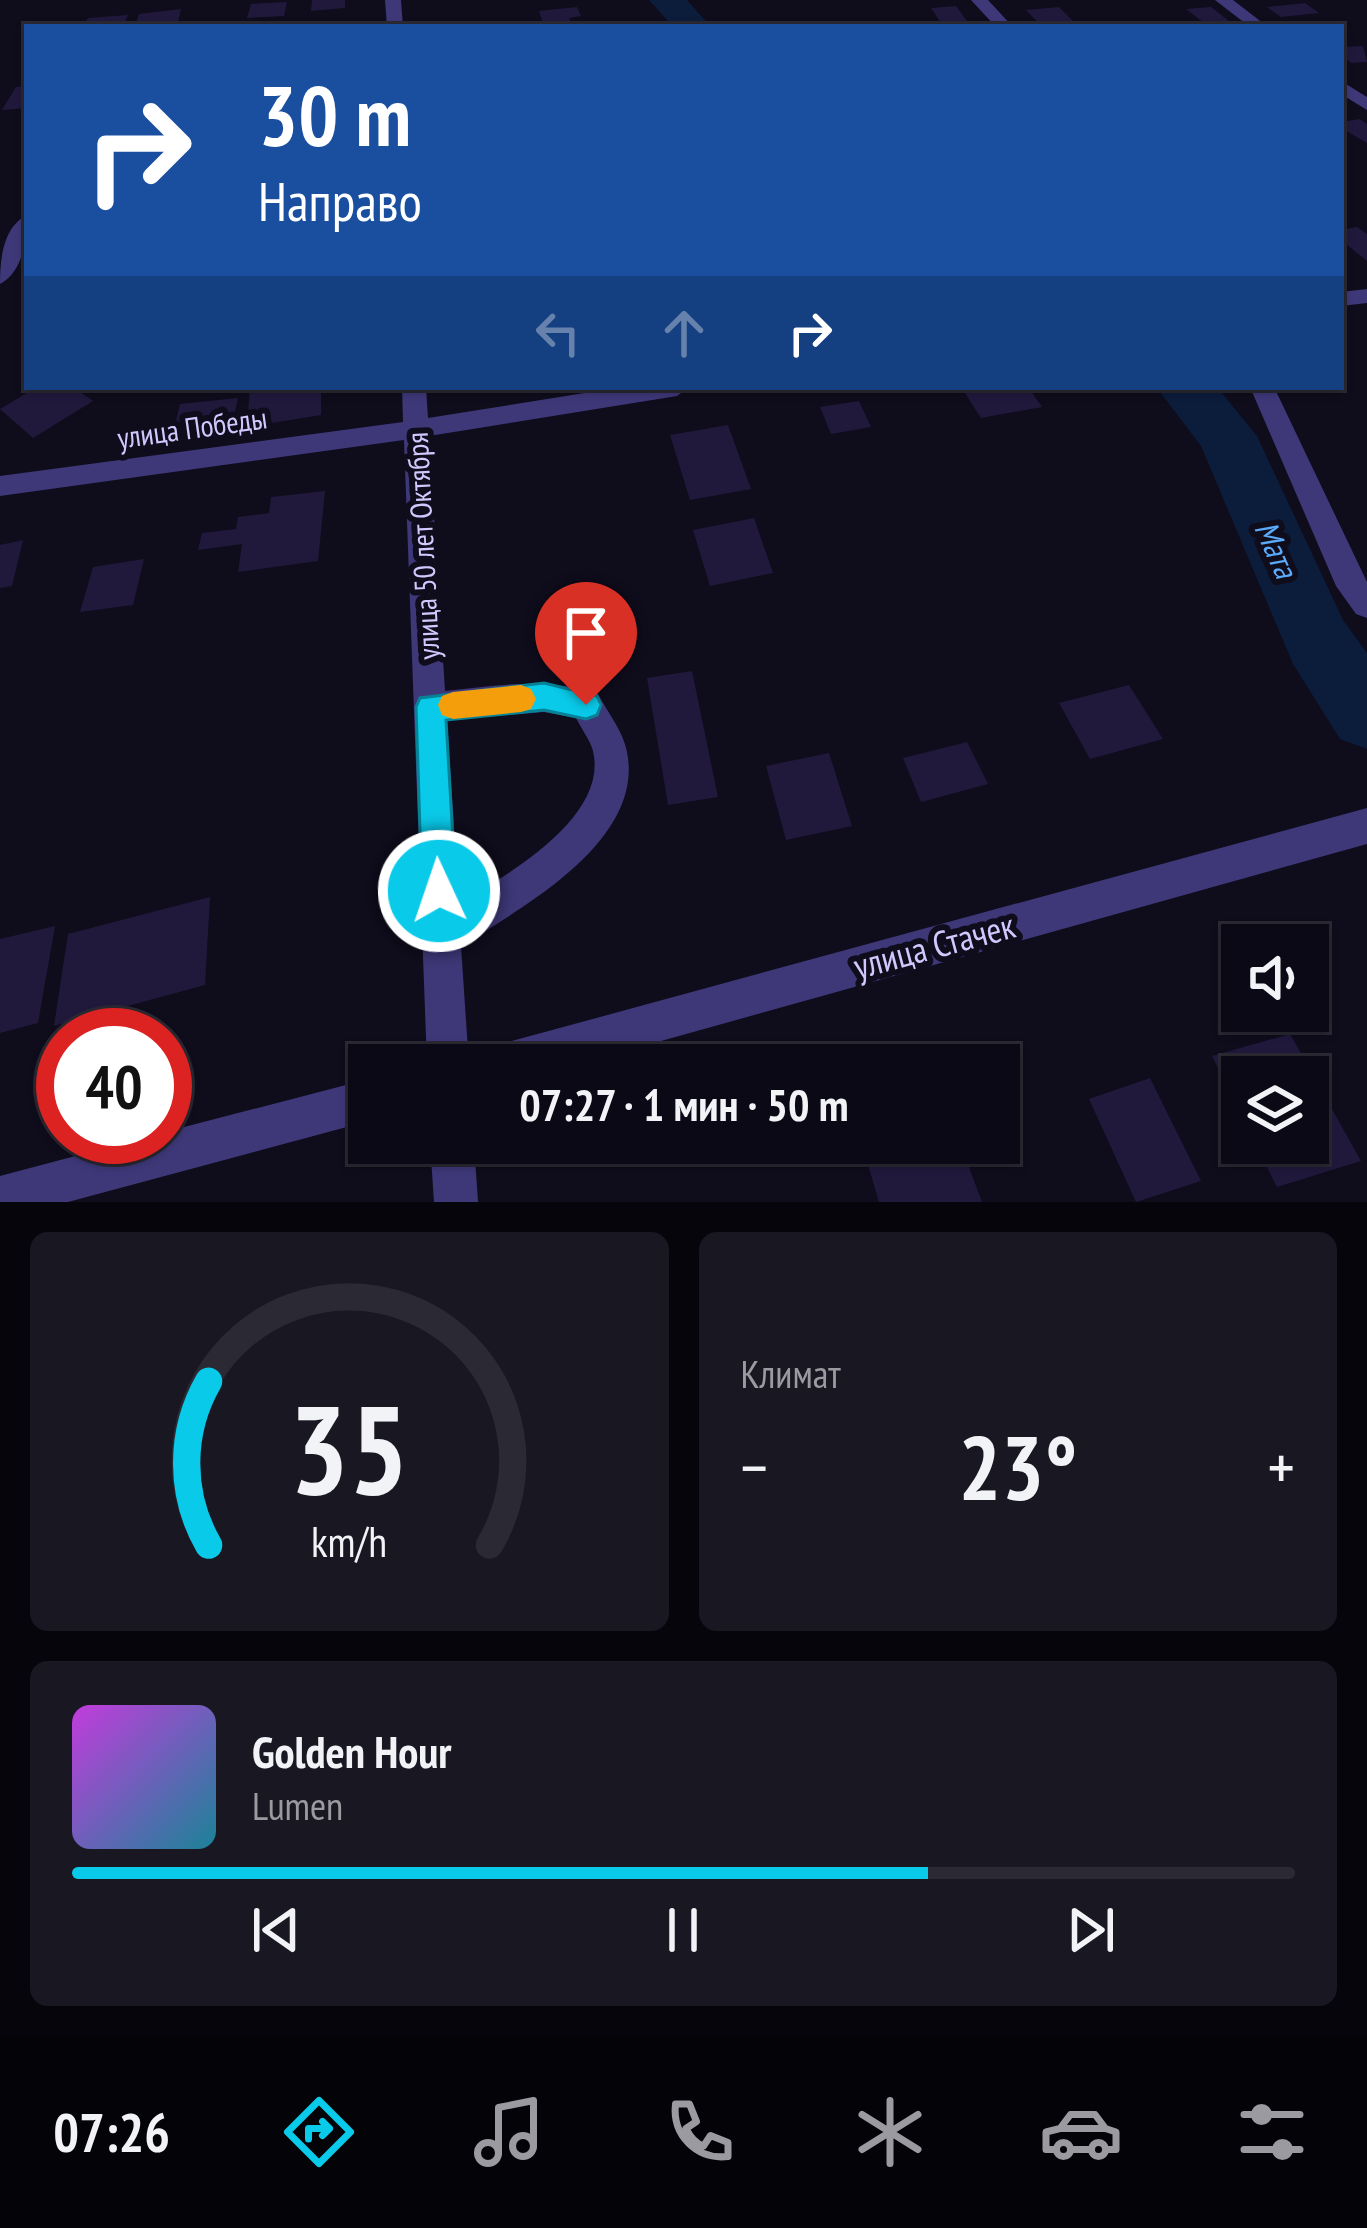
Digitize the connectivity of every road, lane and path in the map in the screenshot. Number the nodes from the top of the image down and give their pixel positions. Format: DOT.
graph roads {
  1 [pos="979,0"];
  2 [pos="1223,0"];
  3 [pos="1002,24"];
  4 [pos="1256,24"];
  5 [pos="24,227"];
  6 [pos="0,277"];
  7 [pos="414,390"];
  8 [pos="658,390"];
  9 [pos="1263,390"];
  10 [pos="417,429"];
  11 [pos="0,486"];
  12 [pos="1367,605"];
  13 [pos="430,707"];
  14 [pos="1367,826"];
  15 [pos="441,937"];
  16 [pos="447,1044"];
  17 [pos="578,1044"];
  18 [pos="348,1106"];
  19 [pos="453,1164"];
  20 [pos="0,1198"];
  21 [pos="456,1202"];
  1 -- 3 [label="street"];
  2 -- 4 [label="street"];
  5 -- 6 [label="street"];
  7 -- 10 [label="street, улица 50 лет Октября"];
  8 -- 10 [label="street, улица Победы"];
  9 -- 12 [label="street"];
  10 -- 11 [label="street, улица Победы"];
  10 -- 13 [label="street, улица 50 лет Октября"];
  13 -- 15 [label="street, улица 50 лет Октября"];
  13 -- 15 [label="street"];
  14 -- 17 [label="street, улица Стачек"];
  15 -- 16 [label="street, улица 50 лет Октября"];
  18 -- 20 [label="street"];
  19 -- 21 [label="street"];
}
